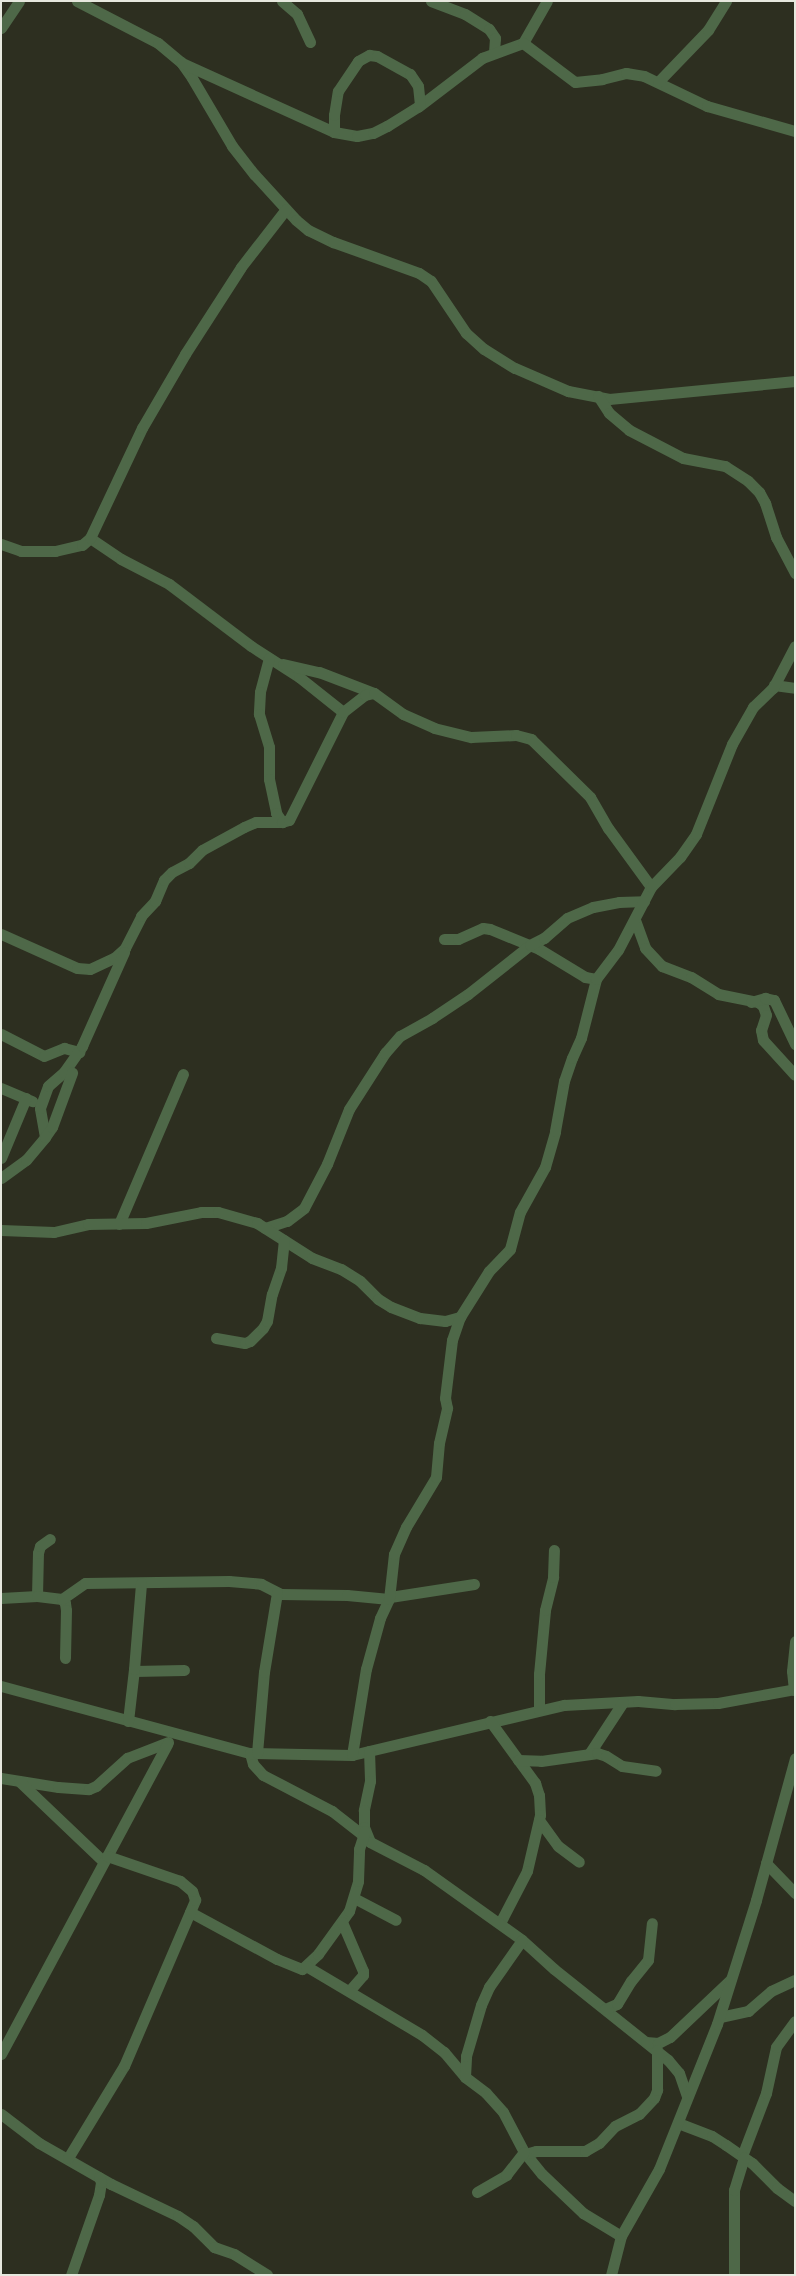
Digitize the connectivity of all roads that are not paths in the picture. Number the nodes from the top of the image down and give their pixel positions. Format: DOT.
graph roads {
  1 [pos="19,1"];
  2 [pos="77,1"];
  3 [pos="282,1"];
  4 [pos="430,1"];
  5 [pos="547,1"];
  6 [pos="726,1"];
  7 [pos="1,28"];
  8 [pos="310,42"];
  9 [pos="523,43"];
  10 [pos="494,53"];
  11 [pos="181,62"];
  12 [pos="658,82"];
  13 [pos="420,106"];
  14 [pos="795,131"];
  15 [pos="334,132"];
  16 [pos="286,209"];
  17 [pos="795,382"];
  18 [pos="598,396"];
  19 [pos="90,538"];
  20 [pos="1,544"];
  21 [pos="795,573"];
  22 [pos="795,646"];
  23 [pos="273,660"];
  24 [pos="774,685"];
  25 [pos="795,688"];
  26 [pos="374,693"];
  27 [pos="343,712"];
  28 [pos="282,822"];
  29 [pos="651,887"];
  30 [pos="644,901"];
  31 [pos="635,920"];
  32 [pos="1,934"];
  33 [pos="444,939"];
  34 [pos="530,946"];
  35 [pos="125,948"];
  36 [pos="596,979"];
  37 [pos="749,1002"];
  38 [pos="784,1021"];
  39 [pos="795,1027"];
  40 [pos="1,1034"];
  41 [pos="795,1044"];
  42 [pos="78,1052"];
  43 [pos="72,1074"];
  44 [pos="183,1074"];
  45 [pos="795,1075"];
  46 [pos="1,1088"];
  47 [pos="26,1098"];
  48 [pos="40,1104"];
  49 [pos="46,1137"];
  50 [pos="1,1158"];
  51 [pos="1,1178"];
  52 [pos="119,1224"];
  53 [pos="265,1228"];
  54 [pos="1,1230"];
  55 [pos="284,1240"];
  56 [pos="460,1317"];
  57 [pos="216,1338"];
  58 [pos="50,1539"];
  59 [pos="554,1550"];
  60 [pos="141,1582"];
  61 [pos="474,1584"];
  62 [pos="277,1593"];
  63 [pos="37,1596"];
  64 [pos="1,1598"];
  65 [pos="390,1598"];
  66 [pos="62,1599"];
  67 [pos="795,1641"];
  68 [pos="65,1658"];
  69 [pos="184,1670"];
  70 [pos="134,1671"];
  71 [pos="1,1686"];
  72 [pos="794,1689"];
  73 [pos="622,1702"];
  74 [pos="539,1710"];
  75 [pos="128,1721"];
  76 [pos="490,1721"];
  77 [pos="179,1735"];
  78 [pos="167,1744"];
  79 [pos="369,1751"];
  80 [pos="254,1753"];
  81 [pos="589,1754"];
  82 [pos="352,1755"];
  83 [pos="795,1758"];
  84 [pos="518,1760"];
  85 [pos="656,1771"];
  86 [pos="1,1778"];
  87 [pos="19,1781"];
  88 [pos="539,1820"];
  89 [pos="364,1833"];
  90 [pos="106,1859"];
  91 [pos="579,1862"];
  92 [pos="766,1863"];
  93 [pos="795,1893"];
  94 [pos="354,1898"];
  95 [pos="190,1912"];
  96 [pos="396,1920"];
  97 [pos="342,1922"];
  98 [pos="500,1923"];
  99 [pos="652,1923"];
  100 [pos="522,1940"];
  101 [pos="306,1966"];
  102 [pos="731,1979"];
  103 [pos="795,1980"];
  104 [pos="349,1991"];
  105 [pos="605,2009"];
  106 [pos="720,2017"];
  107 [pos="795,2021"];
  108 [pos="6,2036"];
  109 [pos="646,2042"];
  110 [pos="657,2050"];
  111 [pos="1,2054"];
  112 [pos="465,2077"];
  113 [pos="688,2096"];
  114 [pos="1,2114"];
  115 [pos="678,2123"];
  116 [pos="524,2153"];
  117 [pos="743,2157"];
  118 [pos="68,2158"];
  119 [pos="99,2178"];
  120 [pos="476,2192"];
  121 [pos="795,2201"];
  122 [pos="621,2236"];
  123 [pos="71,2275"];
  124 [pos="267,2275"];
  125 [pos="611,2275"];
  126 [pos="734,2275"];
  1 -- 7 [label="street"];
  2 -- 11 [label="street"];
  3 -- 8 [label="street"];
  4 -- 10 [label="street"];
  5 -- 9 [label="street"];
  6 -- 12 [label="street"];
  9 -- 10 [label="street"];
  9 -- 12 [label="street"];
  10 -- 13 [label="street"];
  11 -- 15 [label="street"];
  11 -- 16 [label="street"];
  12 -- 14 [label="street"];
  13 -- 15 [label="street"];
  13 -- 15 [label="street"];
  16 -- 18 [label="street"];
  16 -- 19 [label="street"];
  17 -- 18 [label="street"];
  18 -- 21 [label="street"];
  19 -- 20 [label="street"];
  19 -- 23 [label="street"];
  22 -- 24 [label="street"];
  23 -- 26 [label="street"];
  23 -- 27 [label="street"];
  23 -- 28 [label="street"];
  24 -- 25 [label="street"];
  24 -- 29 [label="street"];
  26 -- 27 [label="street"];
  26 -- 29 [label="street"];
  27 -- 28 [label="street"];
  28 -- 35 [label="street"];
  29 -- 30 [label="street"];
  30 -- 31 [label="street"];
  30 -- 34 [label="street"];
  31 -- 36 [label="street"];
  31 -- 37 [label="street"];
  32 -- 35 [label="street"];
  33 -- 34 [label="street"];
  34 -- 36 [label="street"];
  34 -- 53 [label="street"];
  35 -- 42 [label="street"];
  36 -- 56 [label="street"];
  37 -- 38 [label="street"];
  37 -- 45 [label="street"];
  38 -- 39 [label="street"];
  38 -- 41 [label="street"];
  40 -- 42 [label="street"];
  42 -- 48 [label="street"];
  43 -- 49 [label="street"];
  44 -- 52 [label="street"];
  46 -- 47 [label="street"];
  47 -- 48 [label="street"];
  47 -- 50 [label="street"];
  48 -- 49 [label="street"];
  49 -- 51 [label="street"];
  52 -- 53 [label="street"];
  52 -- 54 [label="street"];
  53 -- 55 [label="street"];
  55 -- 56 [label="street"];
  55 -- 57 [label="street"];
  56 -- 65 [label="street"];
  58 -- 63 [label="street"];
  59 -- 74 [label="street"];
  60 -- 62 [label="street"];
  60 -- 66 [label="street"];
  60 -- 70 [label="street"];
  61 -- 65 [label="street"];
  62 -- 65 [label="street"];
  62 -- 80 [label="street"];
  63 -- 64 [label="street"];
  63 -- 66 [label="street"];
  65 -- 82 [label="street"];
  66 -- 68 [label="street"];
  67 -- 72 [label="street"];
  69 -- 70 [label="street"];
  70 -- 75 [label="street"];
  71 -- 75 [label="street"];
  72 -- 73 [label="street"];
  73 -- 74 [label="street"];
  73 -- 81 [label="street"];
  74 -- 76 [label="street"];
  75 -- 77 [label="street"];
  76 -- 79 [label="street"];
  76 -- 84 [label="street"];
  77 -- 78 [label="street"];
  77 -- 80 [label="street"];
  78 -- 87 [label="street"];
  78 -- 90 [label="street"];
  79 -- 82 [label="street"];
  79 -- 89 [label="street"];
  80 -- 82 [label="street"];
  80 -- 89 [label="street"];
  81 -- 84 [label="street"];
  81 -- 85 [label="street"];
  83 -- 92 [label="street"];
  84 -- 88 [label="street"];
  86 -- 87 [label="street"];
  87 -- 90 [label="street"];
  88 -- 91 [label="street"];
  88 -- 98 [label="street"];
  89 -- 94 [label="street"];
  89 -- 98 [label="street"];
  90 -- 95 [label="street"];
  90 -- 108 [label="street"];
  92 -- 93 [label="street"];
  92 -- 102 [label="street"];
  94 -- 96 [label="street"];
  94 -- 97 [label="street"];
  95 -- 101 [label="street"];
  95 -- 118 [label="street"];
  97 -- 101 [label="street"];
  97 -- 104 [label="street"];
  98 -- 100 [label="street"];
  99 -- 105 [label="street"];
  100 -- 105 [label="street"];
  100 -- 112 [label="street"];
  101 -- 104 [label="street"];
  102 -- 106 [label="street"];
  102 -- 109 [label="street"];
  103 -- 106 [label="street"];
  104 -- 112 [label="street"];
  105 -- 109 [label="street"];
  106 -- 113 [label="street"];
  107 -- 117 [label="street"];
  108 -- 111 [label="street"];
  109 -- 110 [label="street"];
  110 -- 113 [label="street"];
  110 -- 116 [label="street"];
  112 -- 116 [label="street"];
  113 -- 115 [label="street"];
  114 -- 118 [label="street"];
  115 -- 117 [label="street"];
  115 -- 122 [label="street"];
  116 -- 120 [label="street"];
  116 -- 122 [label="street"];
  117 -- 121 [label="street"];
  117 -- 126 [label="street"];
  118 -- 119 [label="street"];
  119 -- 123 [label="street"];
  119 -- 124 [label="street"];
  122 -- 125 [label="street"];
}
